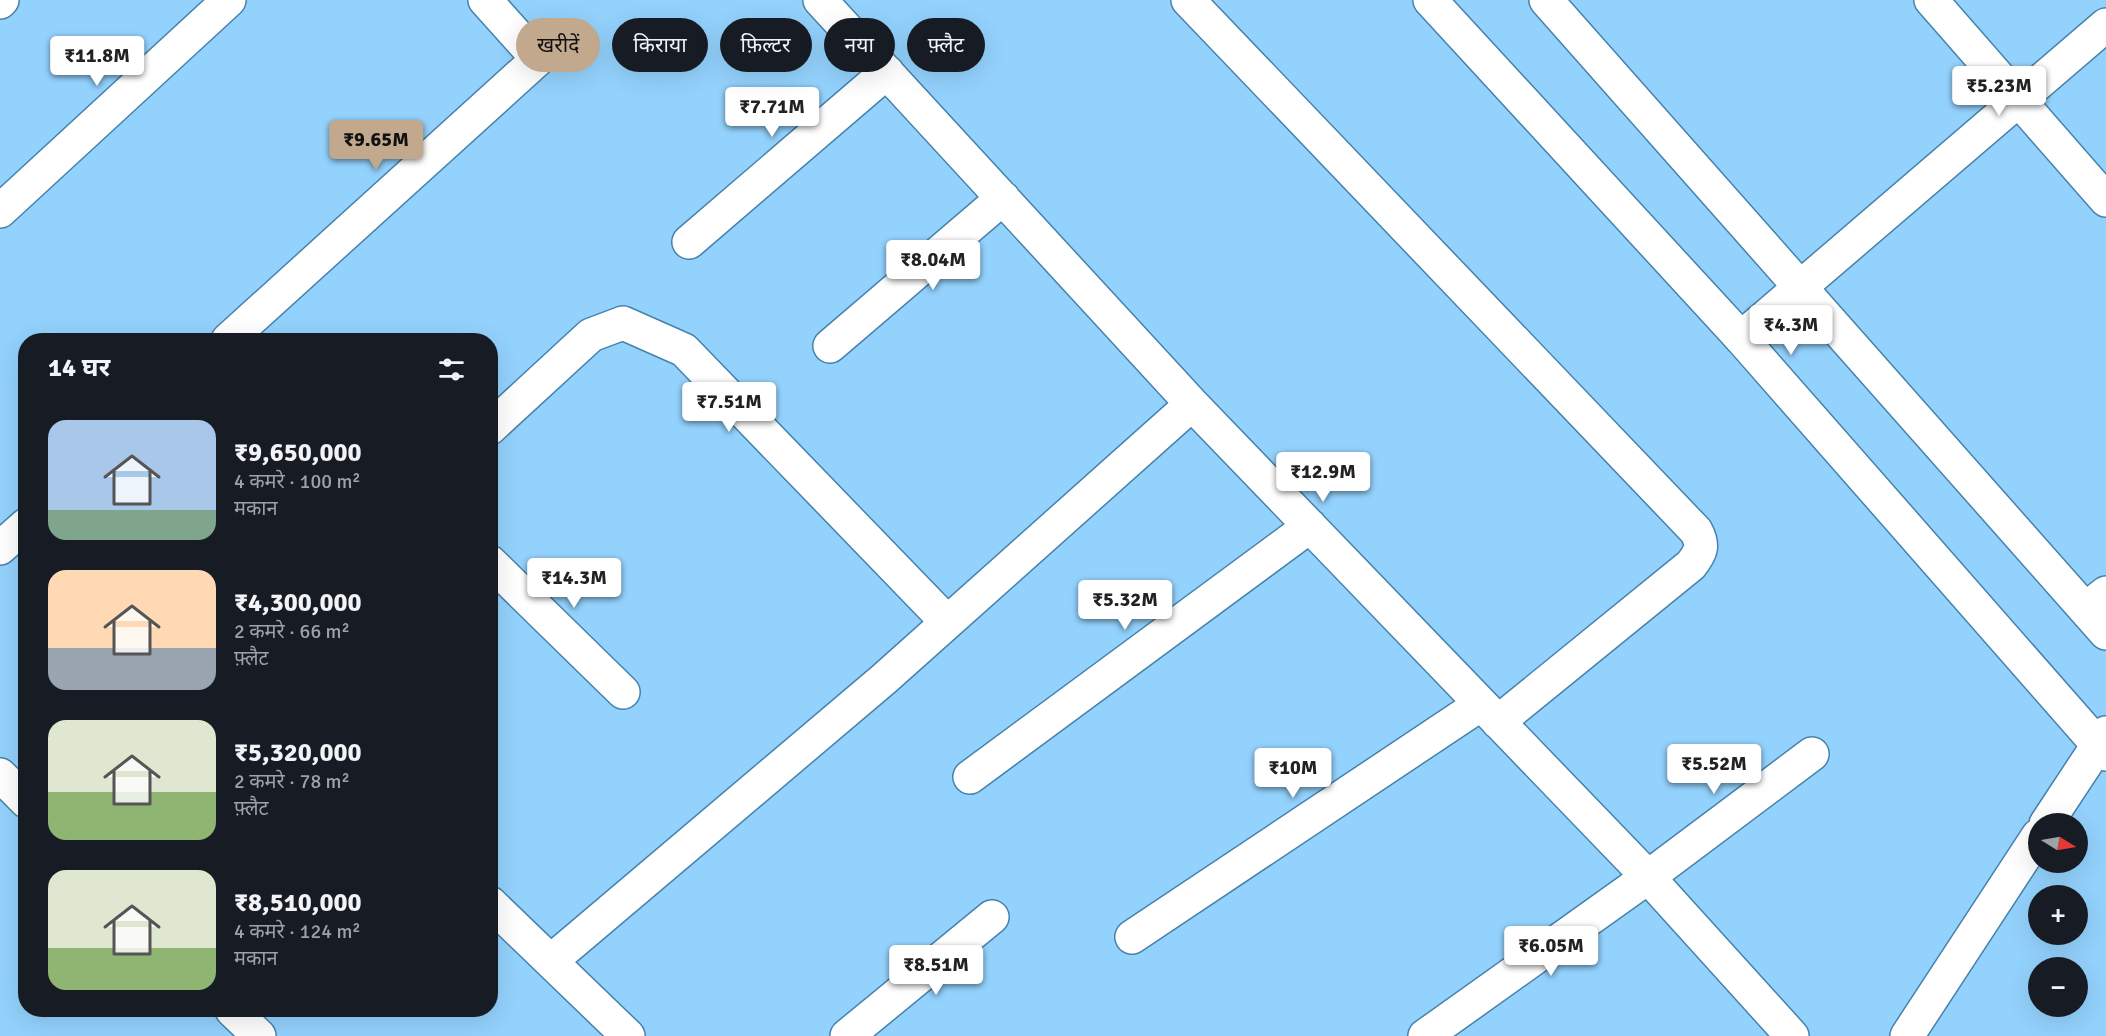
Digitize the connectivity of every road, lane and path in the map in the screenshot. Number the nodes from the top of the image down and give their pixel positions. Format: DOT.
graph roads {
  1 [pos="228,0"];
  2 [pos="485,0"];
  3 [pos="820,0"];
  4 [pos="1188,0"];
  5 [pos="1430,0"];
  6 [pos="1546,0"];
  7 [pos="1931,0"];
  8 [pos="837,18"];
  9 [pos="2106,25"];
  10 [pos="887,72"];
  11 [pos="2018,100"];
  12 [pos="1003,198"];
  13 [pos="2106,200"];
  14 [pos="0,211"];
  15 [pos="689,242"];
  16 [pos="1800,287"];
  17 [pos="236,333"];
  18 [pos="1741,338"];
  19 [pos="830,346"];
  20 [pos="1192,404"];
  21 [pos="498,421"];
  22 [pos="1310,526"];
  23 [pos="18,532"];
  24 [pos="0,548"];
  25 [pos="498,570"];
  26 [pos="2099,612"];
  27 [pos="947,622"];
  28 [pos="622,692"];
  29 [pos="1490,713"];
  30 [pos="2103,744"];
  31 [pos="1812,754"];
  32 [pos="0,775"];
  33 [pos="970,777"];
  34 [pos="18,793"];
  35 [pos="2054,813"];
  36 [pos="2028,851"];
  37 [pos="1648,877"];
  38 [pos="498,911"];
  39 [pos="992,917"];
  40 [pos="1132,937"];
  41 [pos="551,961"];
  42 [pos="239,1017"];
  43 [pos="259,1036"];
  44 [pos="628,1036"];
  45 [pos="847,1036"];
  46 [pos="1425,1036"];
  47 [pos="1792,1036"];
  48 [pos="1907,1036"];
  1 -- 14 [label="street"];
  2 -- 17 [label="street"];
  3 -- 8 [label="street"];
  4 -- 29 [label="street"];
  5 -- 18 [label="street"];
  6 -- 16 [label="street"];
  7 -- 11 [label="street"];
  9 -- 11 [label="street"];
  10 -- 12 [label="street"];
  10 -- 15 [label="street"];
  11 -- 13 [label="street"];
  11 -- 16 [label="street"];
  12 -- 19 [label="street"];
  12 -- 20 [label="street"];
  16 -- 18 [label="street"];
  16 -- 26 [label="street"];
  18 -- 30 [label="street"];
  20 -- 22 [label="street"];
  20 -- 27 [label="street"];
  21 -- 27 [label="street"];
  22 -- 29 [label="street"];
  22 -- 33 [label="street"];
  23 -- 24 [label="street"];
  25 -- 28 [label="street"];
  27 -- 41 [label="street"];
  29 -- 37 [label="street"];
  29 -- 40 [label="street"];
  30 -- 35 [label="street"];
  31 -- 37 [label="street"];
  32 -- 34 [label="street"];
  36 -- 48 [label="street"];
  37 -- 46 [label="street"];
  37 -- 47 [label="street"];
  38 -- 41 [label="street"];
  39 -- 45 [label="street"];
  41 -- 44 [label="street"];
  42 -- 43 [label="street"];
}
